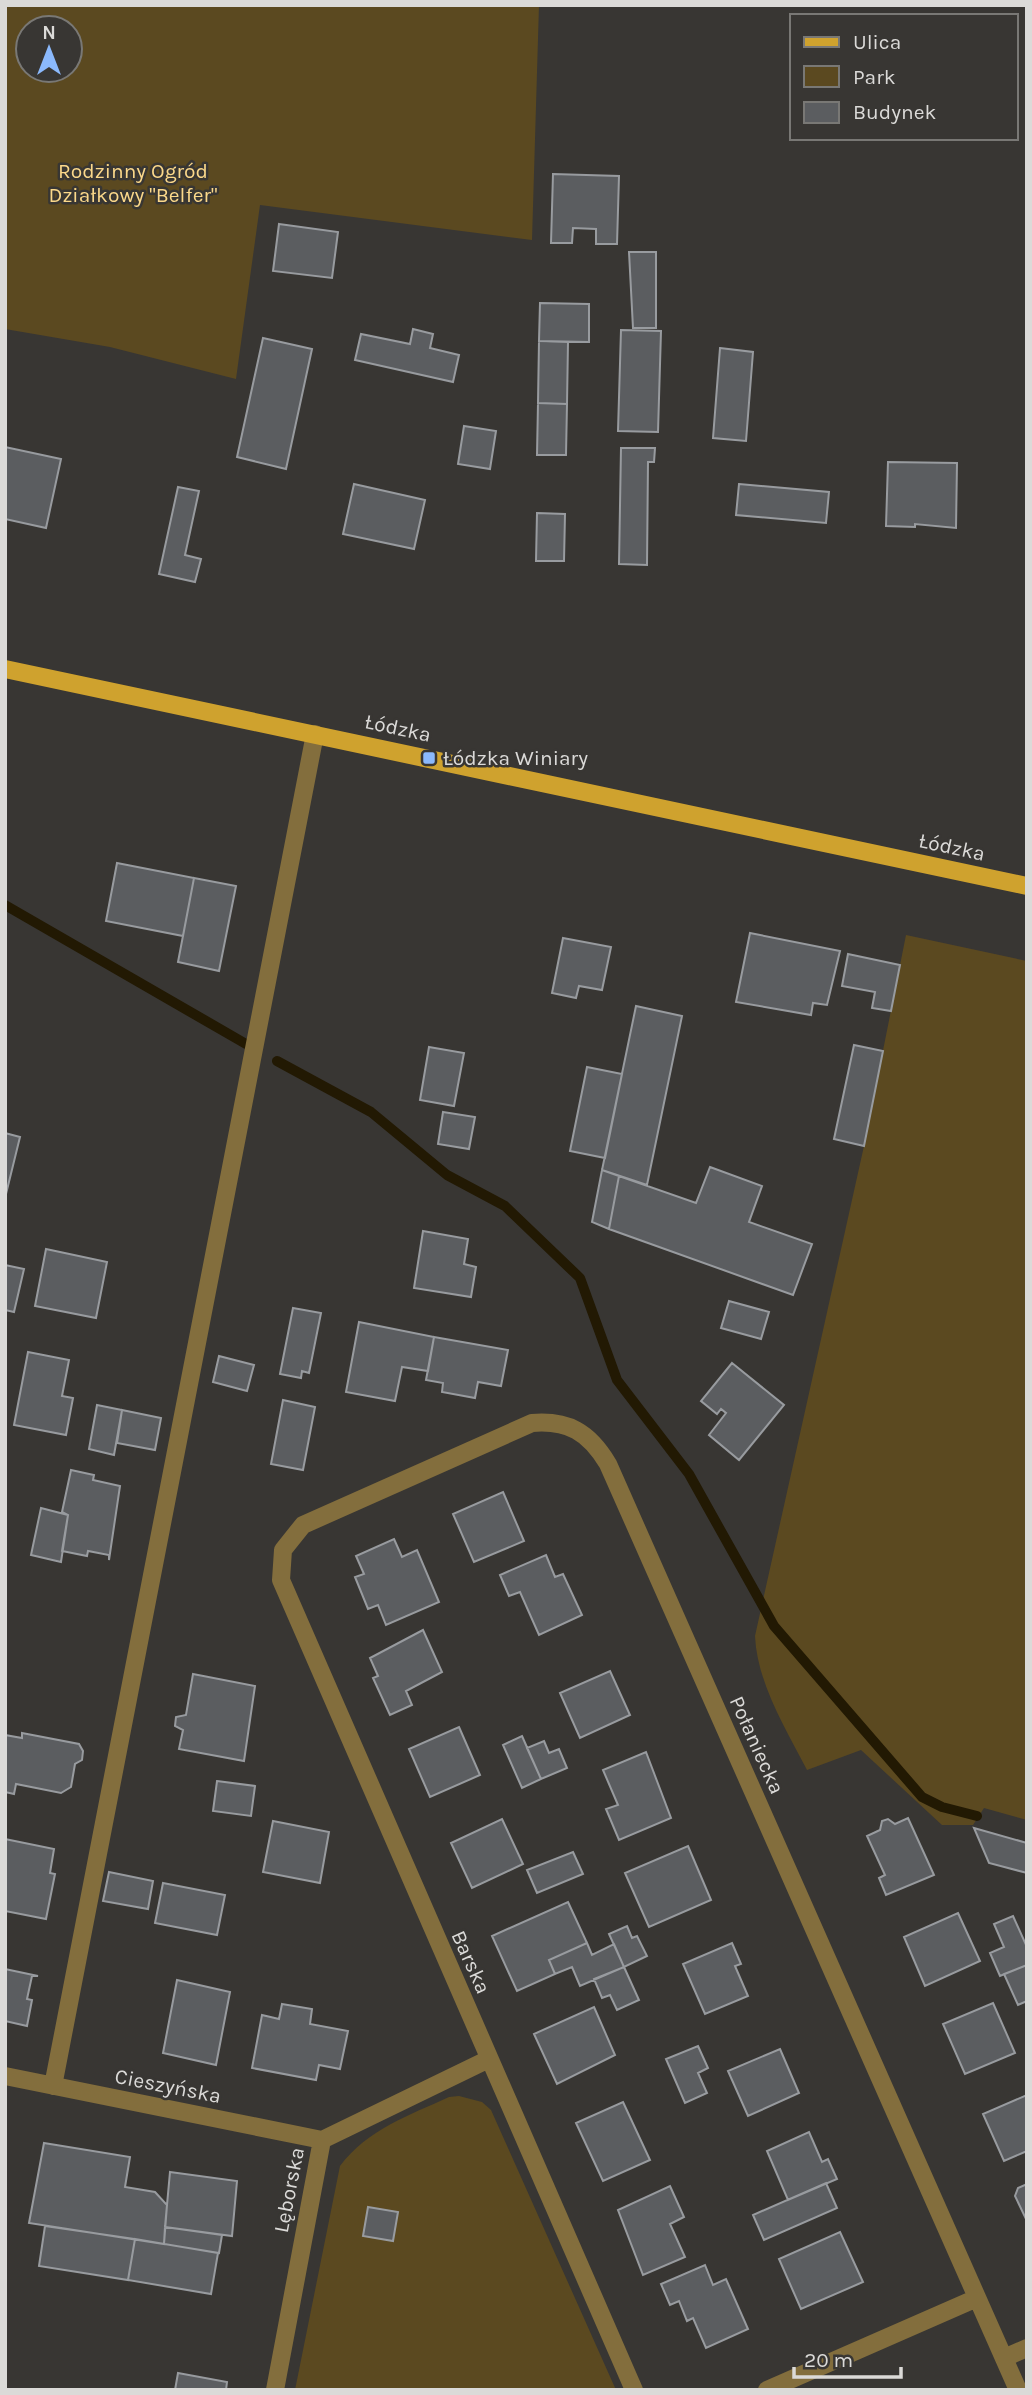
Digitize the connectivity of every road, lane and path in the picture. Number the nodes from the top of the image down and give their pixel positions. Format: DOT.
graph roads {
  1 [pos="5,669"];
  2 [pos="315,734"];
  3 [pos="1027,886"];
  4 [pos="283,1550"];
  5 [pos="489,2059"];
  6 [pos="5,2076"];
  7 [pos="53,2086"];
  8 [pos="322,2140"];
  9 [pos="977,2298"];
  10 [pos="1027,2347"];
  11 [pos="1004,2358"];
  12 [pos="275,2390"];
  13 [pos="634,2390"];
  14 [pos="767,2390"];
  15 [pos="1018,2390"];
  1 -- 2 [label="main road, Łódzka"];
  2 -- 3 [label="main road, Łódzka"];
  2 -- 7 [label="street"];
  4 -- 5 [label="street, Barska"];
  4 -- 9 [label="street, Połaniecka"];
  5 -- 8 [label="street, Lęborska"];
  5 -- 13 [label="street, Barska"];
  6 -- 7 [label="street, Cieszyńska"];
  7 -- 8 [label="street, Cieszyńska"];
  8 -- 12 [label="street, Lęborska"];
  9 -- 11 [label="street, Połaniecka"];
  9 -- 14 [label="street"];
  10 -- 11 [label="street"];
  11 -- 15 [label="street, Połaniecka"];
}
